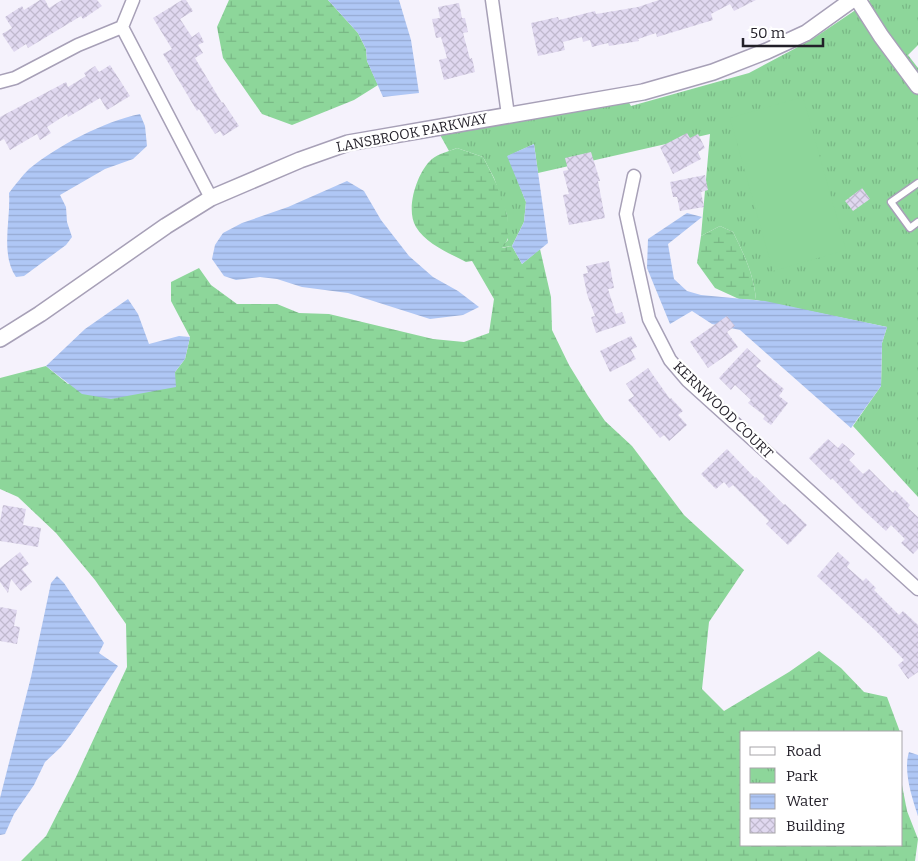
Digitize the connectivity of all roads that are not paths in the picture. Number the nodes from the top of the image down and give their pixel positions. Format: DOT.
graph roads {
  1 [pos="133,0"];
  2 [pos="495,0"];
  3 [pos="852,0"];
  4 [pos="858,0"];
  5 [pos="122,27"];
  6 [pos="0,82"];
  7 [pos="918,86"];
  8 [pos="508,115"];
  9 [pos="634,176"];
  10 [pos="918,183"];
  11 [pos="211,198"];
  12 [pos="918,222"];
  13 [pos="0,339"];
  14 [pos="918,589"];
  1 -- 5 [label="street"];
  2 -- 8 [label="street"];
  3 -- 8 [label="street, LANSBROOK PARKWAY"];
  4 -- 7 [label="street"];
  5 -- 6 [label="street"];
  5 -- 11 [label="street"];
  8 -- 11 [label="street, LANSBROOK PARKWAY"];
  9 -- 14 [label="street, KERNWOOD COURT"];
  10 -- 12 [label="lane"];
  11 -- 13 [label="street, LANSBROOK PARKWAY"];
}
